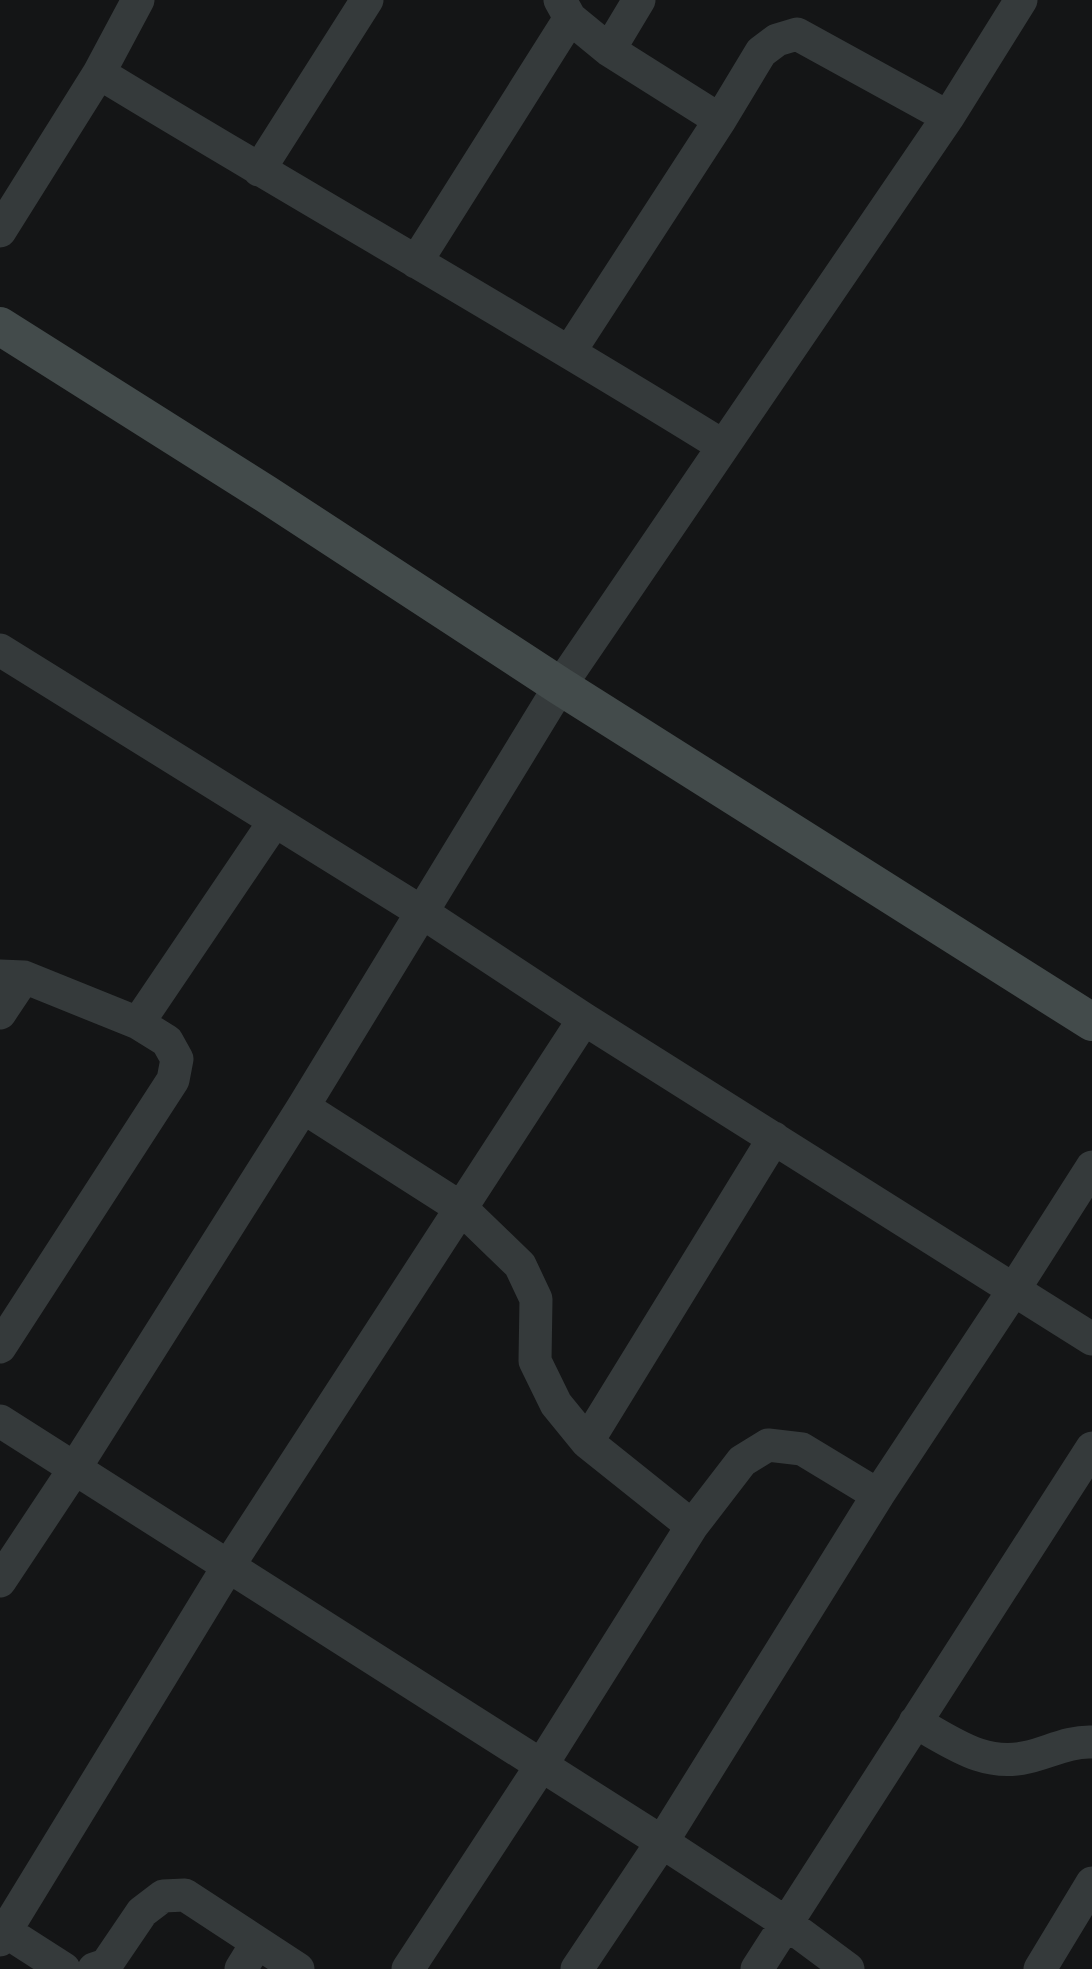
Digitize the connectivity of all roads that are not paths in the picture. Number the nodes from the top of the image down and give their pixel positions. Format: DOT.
graph roads {
  1 [pos="138,0"];
  2 [pos="367,0"];
  3 [pos="639,0"];
  4 [pos="1021,0"];
  5 [pos="565,9"];
  6 [pos="609,50"];
  7 [pos="99,73"];
  8 [pos="947,117"];
  9 [pos="720,120"];
  10 [pos="259,170"];
  11 [pos="0,231"];
  12 [pos="416,262"];
  13 [pos="0,326"];
  14 [pos="570,351"];
  15 [pos="723,446"];
  16 [pos="0,650"];
  17 [pos="559,686"];
  18 [pos="274,822"];
  19 [pos="420,912"];
  20 [pos="12,976"];
  21 [pos="0,1013"];
  22 [pos="584,1019"];
  23 [pos="1092,1022"];
  24 [pos="138,1023"];
  25 [pos="303,1107"];
  26 [pos="775,1138"];
  27 [pos="1092,1167"];
  28 [pos="461,1208"];
  29 [pos="1013,1291"];
  30 [pos="1092,1339"];
  31 [pos="0,1347"];
  32 [pos="0,1420"];
  33 [pos="587,1442"];
  34 [pos="1092,1448"];
  35 [pos="75,1468"];
  36 [pos="877,1494"];
  37 [pos="692,1526"];
  38 [pos="229,1565"];
  39 [pos="0,1581"];
  40 [pos="915,1722"];
  41 [pos="1092,1742"];
  42 [pos="541,1766"];
  43 [pos="662,1842"];
  44 [pos="1092,1883"];
  45 [pos="786,1923"];
  46 [pos="2,1933"];
  47 [pos="249,1956"];
  48 [pos="64,1969"];
  49 [pos="94,1969"];
  50 [pos="298,1969"];
  51 [pos="408,1969"];
  52 [pos="578,1969"];
  53 [pos="757,1969"];
  54 [pos="848,1969"];
  55 [pos="1040,1969"];
  1 -- 7 [label="street"];
  2 -- 10 [label="street"];
  3 -- 6 [label="street"];
  4 -- 8 [label="street"];
  5 -- 6 [label="street"];
  5 -- 12 [label="street"];
  6 -- 9 [label="street"];
  7 -- 10 [label="street"];
  7 -- 11 [label="street"];
  8 -- 9 [label="street"];
  8 -- 15 [label="street"];
  9 -- 14 [label="street"];
  10 -- 12 [label="street"];
  12 -- 14 [label="street"];
  13 -- 17 [label="main road"];
  14 -- 15 [label="street"];
  15 -- 17 [label="street"];
  16 -- 18 [label="street"];
  17 -- 19 [label="street"];
  17 -- 23 [label="main road"];
  18 -- 19 [label="street"];
  18 -- 24 [label="street"];
  19 -- 22 [label="street"];
  19 -- 25 [label="street"];
  20 -- 21 [label="street"];
  20 -- 24 [label="street"];
  22 -- 26 [label="street"];
  22 -- 28 [label="street"];
  24 -- 31 [label="street"];
  25 -- 28 [label="street"];
  25 -- 35 [label="street"];
  26 -- 29 [label="street"];
  26 -- 33 [label="street"];
  27 -- 29 [label="street"];
  28 -- 33 [label="street"];
  28 -- 38 [label="street"];
  29 -- 30 [label="street"];
  29 -- 36 [label="street"];
  32 -- 35 [label="street"];
  33 -- 37 [label="street"];
  34 -- 40 [label="street"];
  35 -- 38 [label="street"];
  35 -- 39 [label="street"];
  36 -- 37 [label="street"];
  36 -- 43 [label="street"];
  37 -- 42 [label="street"];
  38 -- 42 [label="street"];
  38 -- 46 [label="street"];
  40 -- 41 [label="street"];
  40 -- 45 [label="street"];
  42 -- 43 [label="street"];
  42 -- 51 [label="street"];
  43 -- 45 [label="street"];
  43 -- 52 [label="street"];
  44 -- 55 [label="street"];
  45 -- 53 [label="street"];
  45 -- 54 [label="street"];
  46 -- 48 [label="street"];
  47 -- 49 [label="street"];
  47 -- 50 [label="street"];
}
